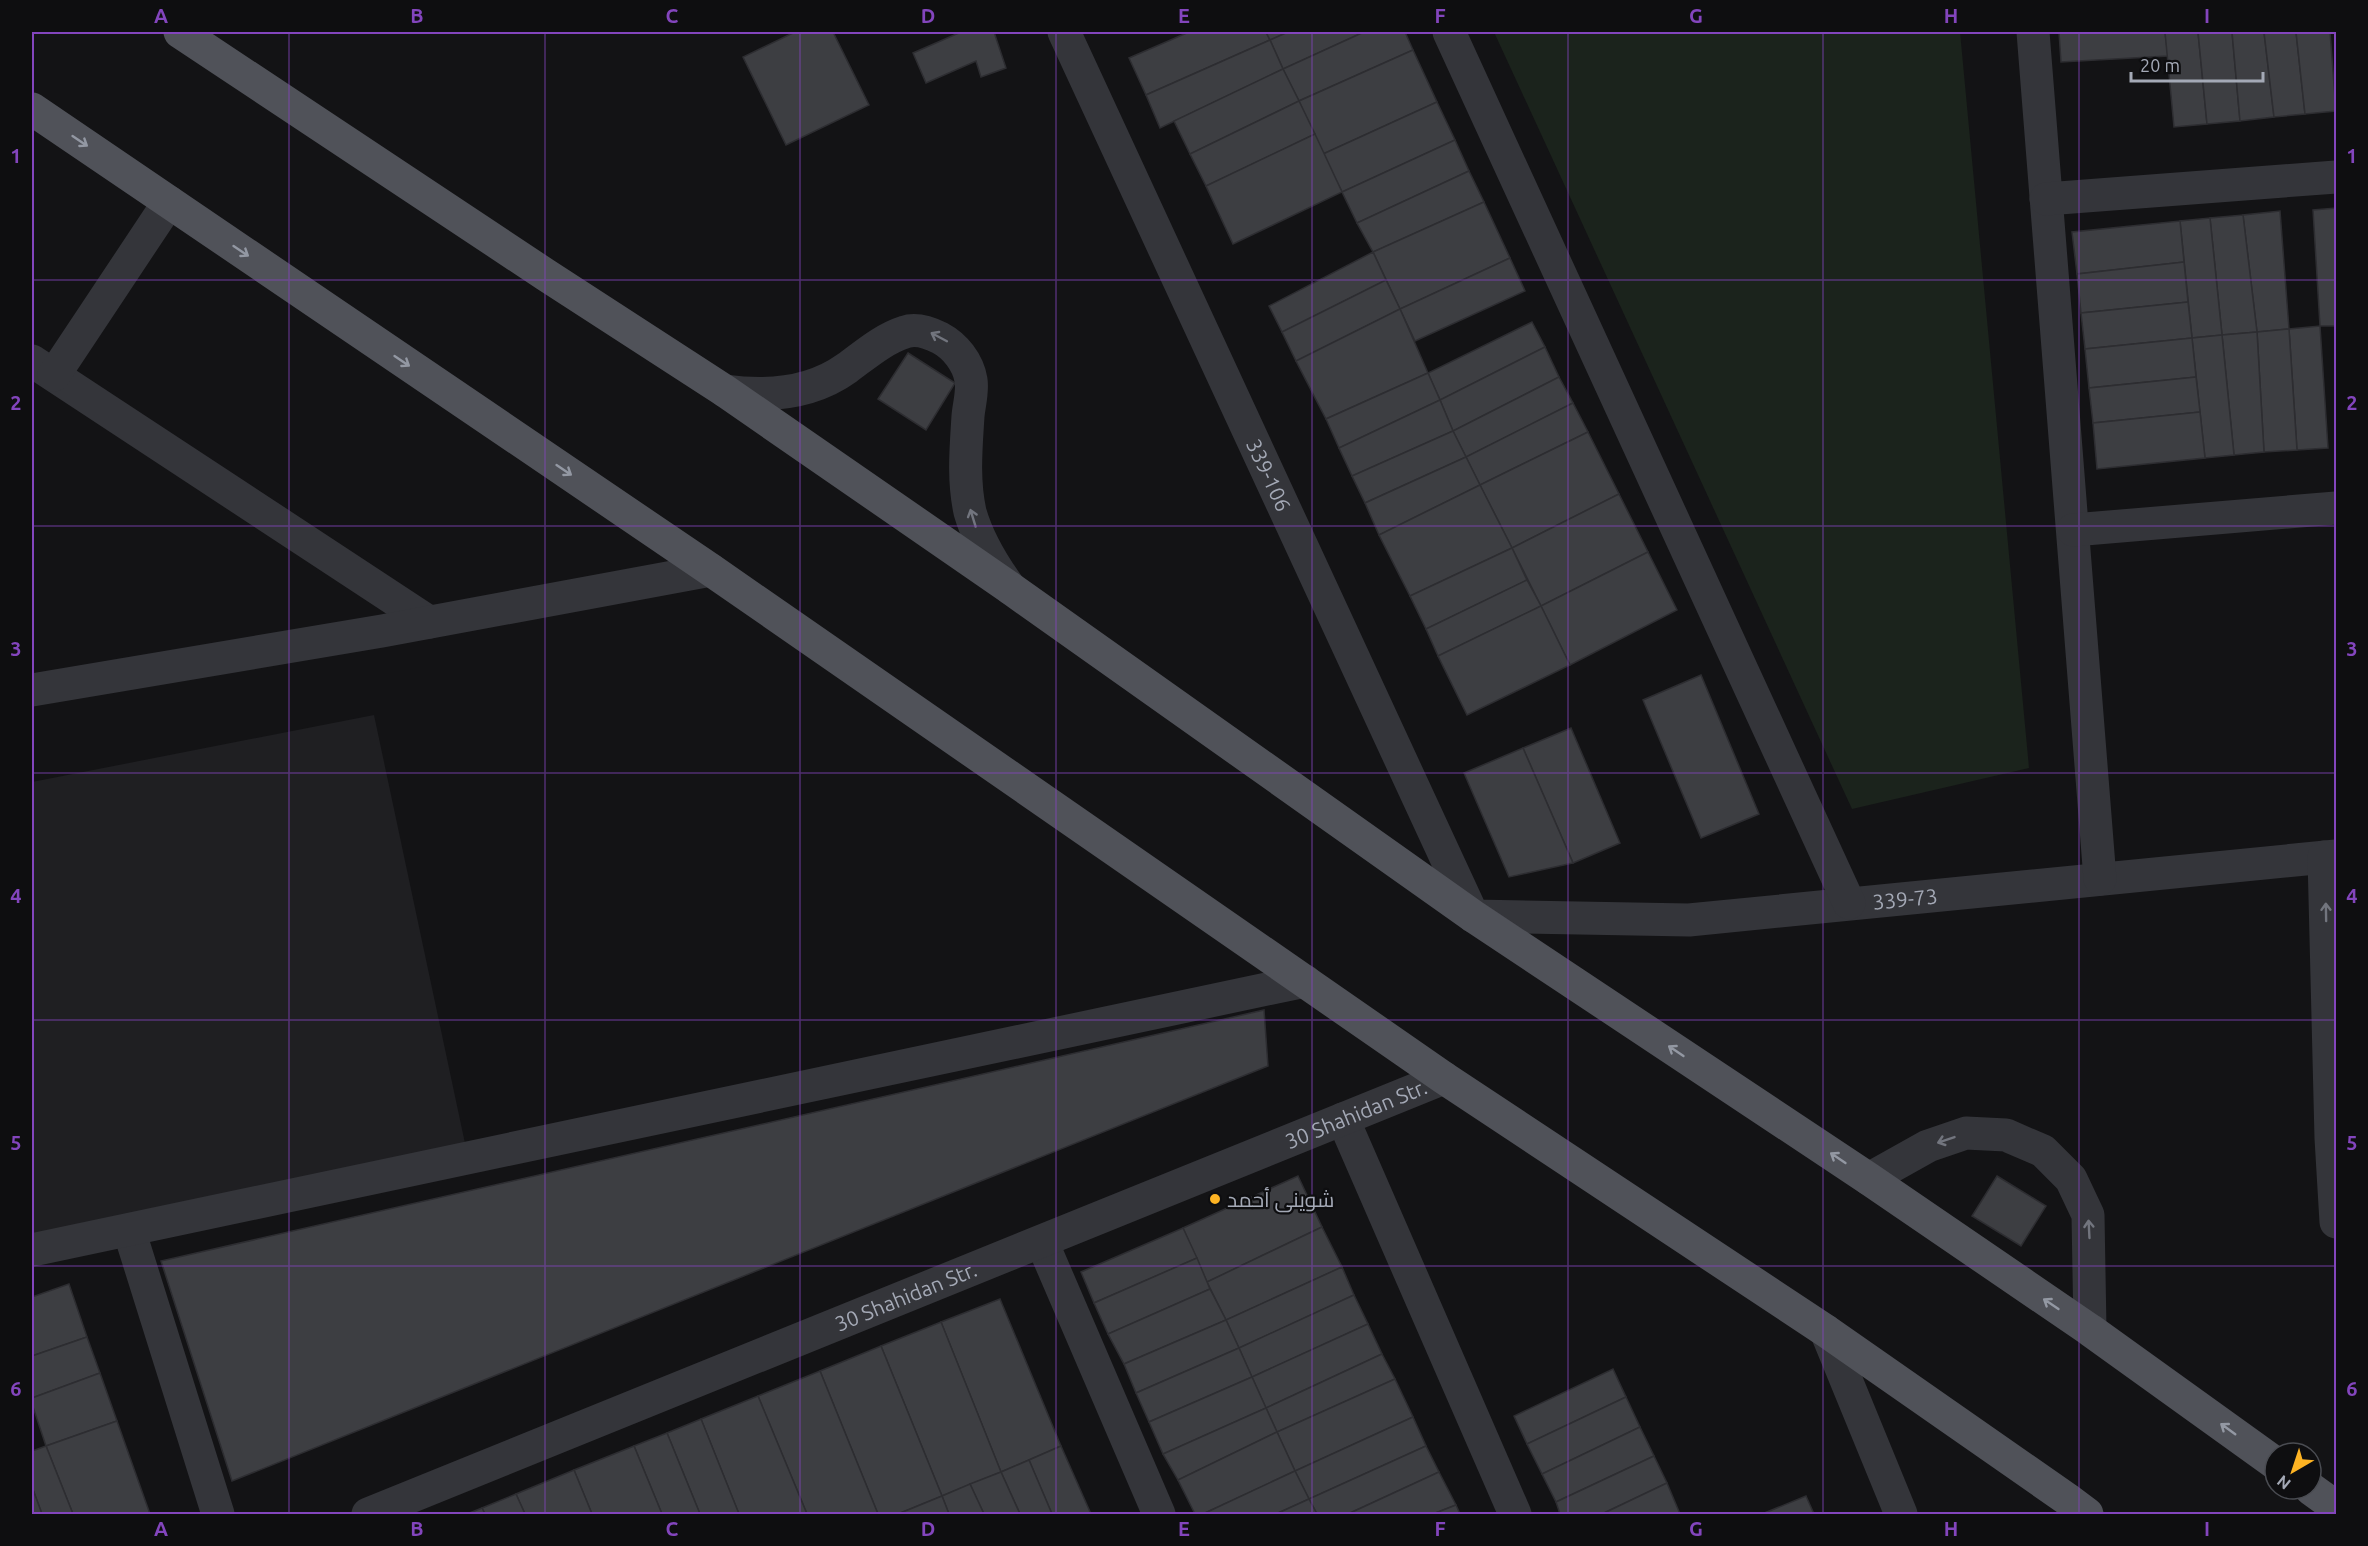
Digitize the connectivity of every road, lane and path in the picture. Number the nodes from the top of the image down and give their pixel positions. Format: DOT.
graph roads {
  1 [pos="180,32"];
  2 [pos="1064,32"];
  3 [pos="1449,32"];
  4 [pos="2033,32"];
  5 [pos="32,109"];
  6 [pos="2337,177"];
  7 [pos="2046,199"];
  8 [pos="169,202"];
  9 [pos="43,368"];
  10 [pos="725,391"];
  11 [pos="2337,508"];
  12 [pos="2073,530"];
  13 [pos="711,570"];
  14 [pos="1010,588"];
  15 [pos="429,622"];
  16 [pos="32,690"];
  17 [pos="2330,856"];
  18 [pos="2100,879"];
  19 [pos="1850,903"];
  20 [pos="1473,916"];
  21 [pos="1305,981"];
  22 [pos="1444,1078"];
  23 [pos="1343,1119"];
  24 [pos="1869,1179"];
  25 [pos="2337,1222"];
  26 [pos="129,1230"];
  27 [pos="1042,1242"];
  28 [pos="32,1250"];
  29 [pos="2090,1330"];
  30 [pos="1826,1331"];
  31 [pos="2263,1454"];
  32 [pos="2323,1497"];
  33 [pos="2337,1507"];
  34 [pos="218,1515"];
  35 [pos="368,1515"];
  36 [pos="1159,1515"];
  37 [pos="1515,1515"];
  38 [pos="1901,1515"];
  39 [pos="2087,1515"];
  1 -- 10 [label="main road"];
  2 -- 20 [label="street, 339-106"];
  3 -- 19 [label="street"];
  4 -- 7 [label="street"];
  5 -- 8 [label="main road, one-way"];
  6 -- 7 [label="street"];
  7 -- 12 [label="street"];
  8 -- 9 [label="street"];
  8 -- 13 [label="main road, one-way"];
  9 -- 15 [label="street"];
  10 -- 14 [label="main road"];
  14 -- 10 [label="street, one-way"];
  11 -- 12 [label="street"];
  12 -- 18 [label="street"];
  13 -- 15 [label="street"];
  13 -- 21 [label="main road"];
  14 -- 20 [label="main road"];
  15 -- 16 [label="street"];
  17 -- 18 [label="street, 339-73"];
  25 -- 17 [label="street, one-way"];
  18 -- 19 [label="street, 339-73"];
  19 -- 20 [label="street, 339-73"];
  24 -- 20 [label="main road, one-way"];
  21 -- 22 [label="main road"];
  21 -- 26 [label="street"];
  22 -- 23 [label="street, 30 Shahidan Str."];
  22 -- 30 [label="main road"];
  23 -- 27 [label="street, 30 Shahidan Str."];
  23 -- 37 [label="street"];
  29 -- 24 [label="main road, one-way"];
  29 -- 24 [label="street, one-way"];
  26 -- 28 [label="street"];
  26 -- 34 [label="street"];
  27 -- 35 [label="street, 30 Shahidan Str."];
  27 -- 36 [label="street"];
  31 -- 29 [label="main road, one-way"];
  30 -- 38 [label="street"];
  30 -- 39 [label="main road"];
  32 -- 33 [label="main road"];
}
